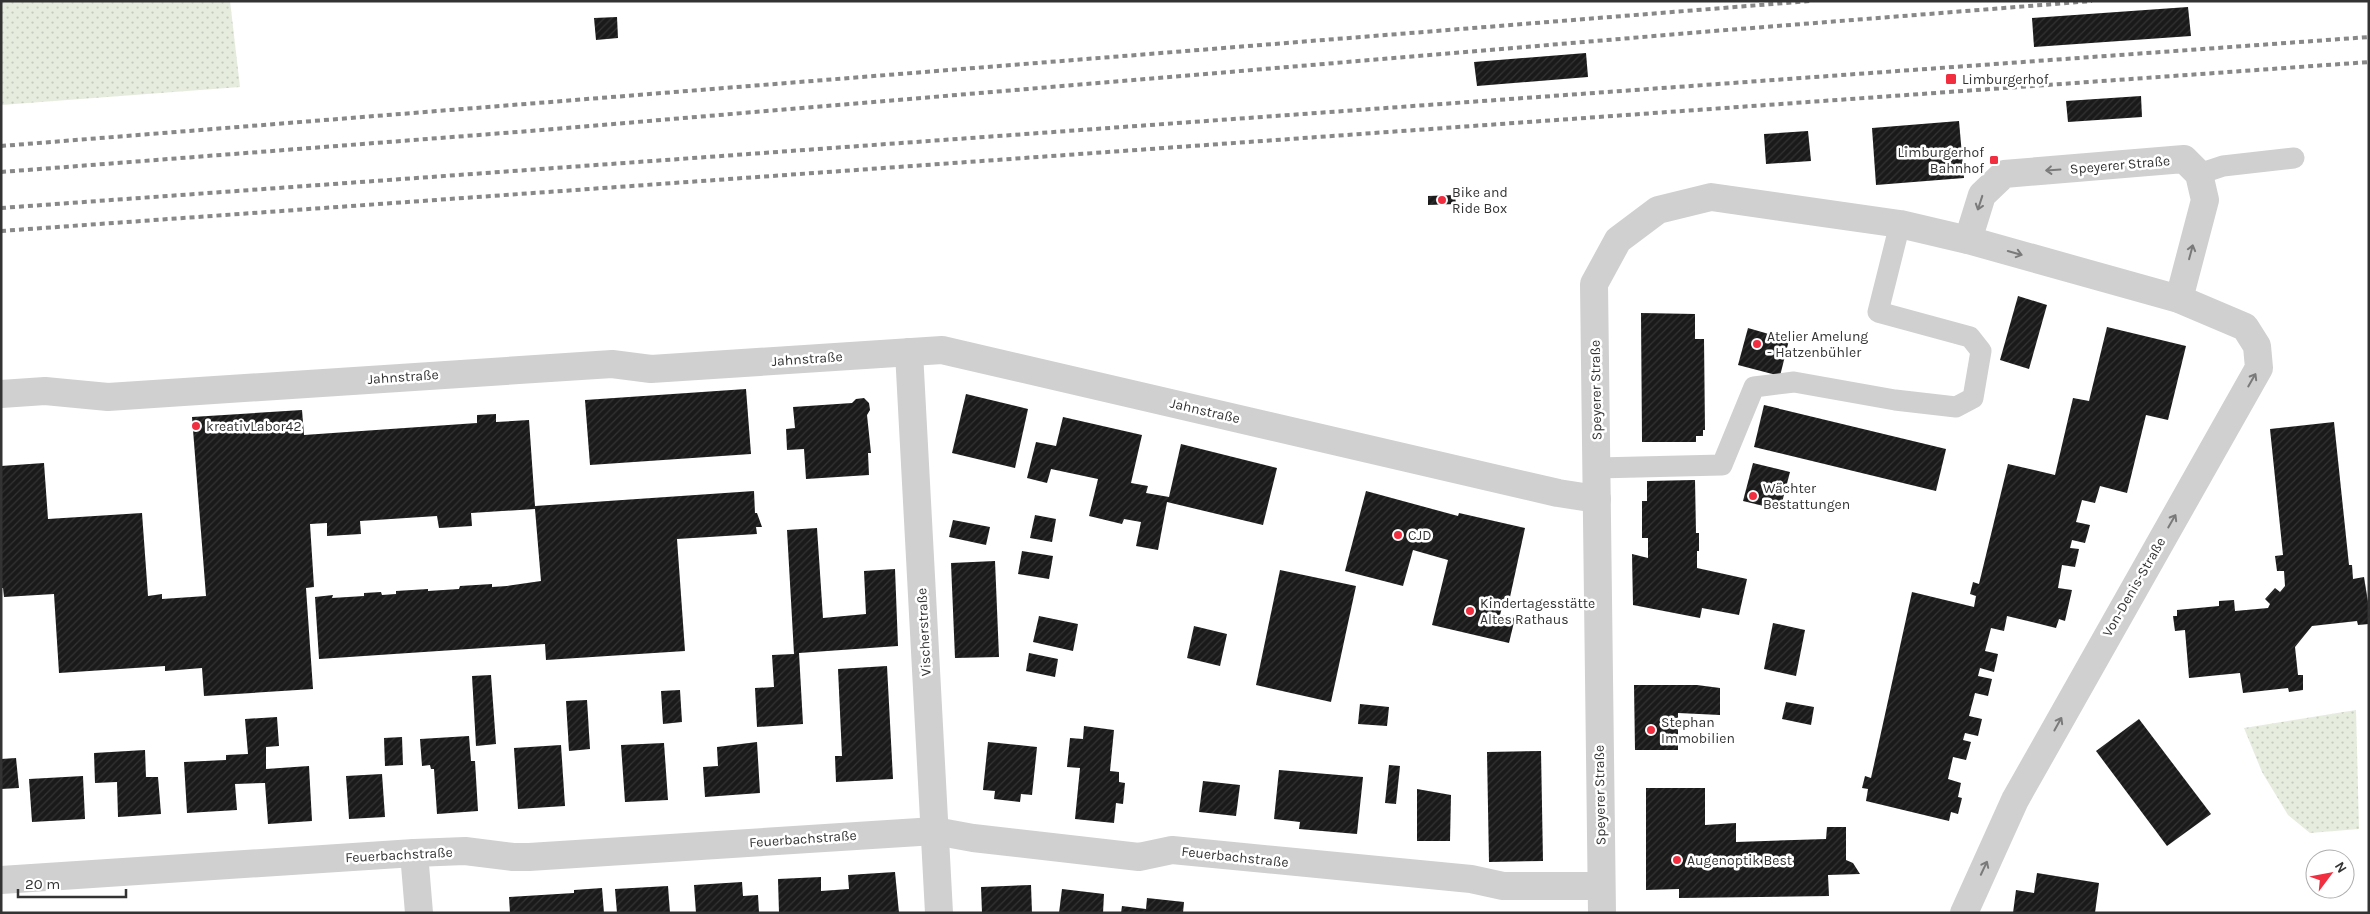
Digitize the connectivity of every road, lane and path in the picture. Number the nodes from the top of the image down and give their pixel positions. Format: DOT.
graph roads {
  1 [pos="2294,158"];
  2 [pos="2199,174"];
  3 [pos="1900,224"];
  4 [pos="1968,240"];
  5 [pos="2179,299"];
  6 [pos="909,352"];
  7 [pos="1,394"];
  8 [pos="1597,468"];
  9 [pos="1597,500"];
  10 [pos="935,830"];
  11 [pos="414,853"];
  12 [pos="1,880"];
  13 [pos="1601,900"];
  14 [pos="419,913"];
  15 [pos="939,913"];
  16 [pos="1964,913"];
  1 -- 2 [label="lane"];
  2 -- 4 [label="street, Speyerer Straße, one-way"];
  5 -- 2 [label="street, one-way"];
  3 -- 4 [label="street, Speyerer Straße"];
  3 -- 8 [label="street, Speyerer Straße"];
  3 -- 8 [label="lane"];
  4 -- 5 [label="street, Speyerer Straße, one-way"];
  16 -- 5 [label="street, Von-Denis-Straße, one-way"];
  6 -- 7 [label="street, Jahnstraße"];
  6 -- 9 [label="street, Jahnstraße"];
  6 -- 10 [label="street, Vischerstraße"];
  8 -- 9 [label="street, Speyerer Straße"];
  9 -- 13 [label="street, Speyerer Straße"];
  10 -- 11 [label="street, Feuerbachstraße"];
  10 -- 13 [label="street, Feuerbachstraße"];
  10 -- 15 [label="street, Vischerstraße"];
  11 -- 12 [label="street, Feuerbachstraße"];
  11 -- 14 [label="street"];
}
